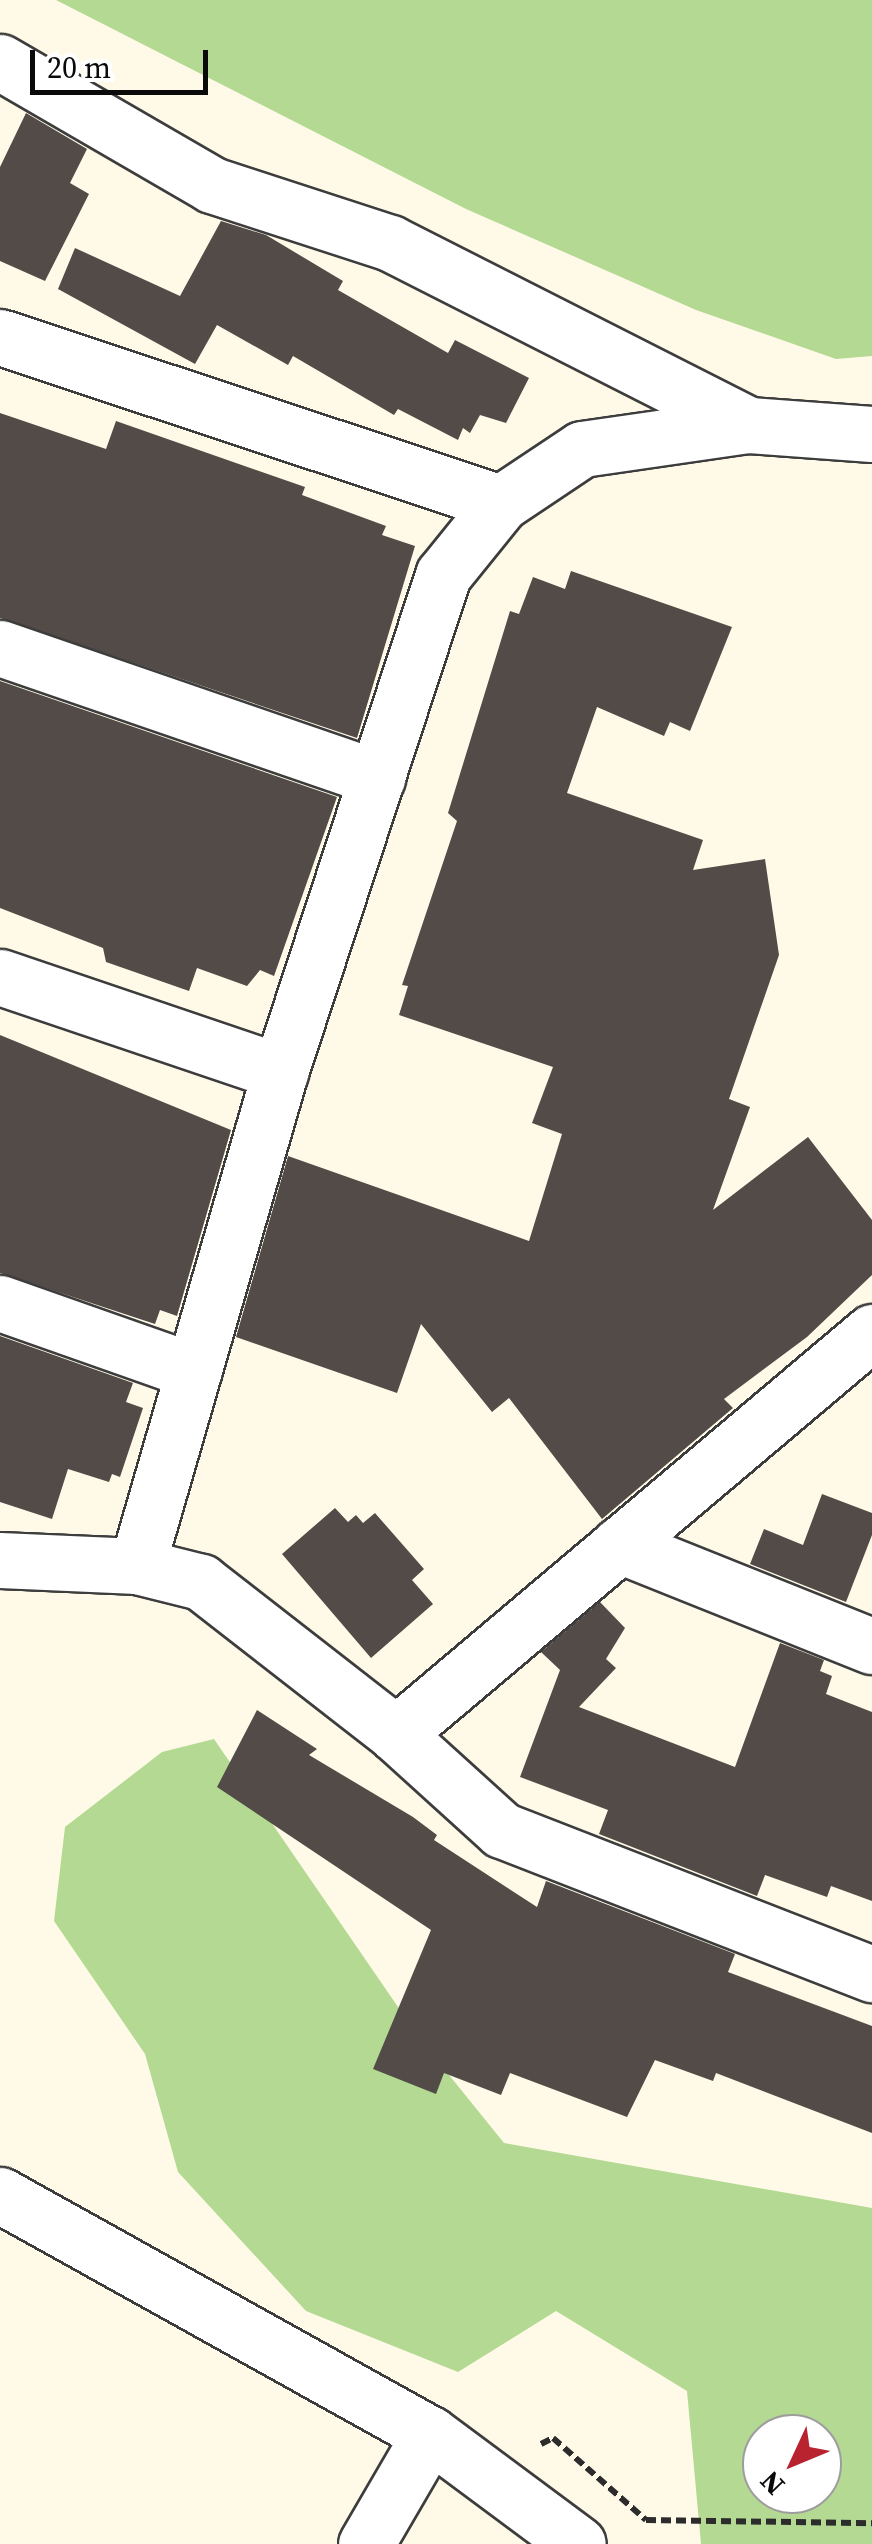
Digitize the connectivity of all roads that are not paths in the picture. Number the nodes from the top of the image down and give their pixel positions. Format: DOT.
graph roads {
  1 [pos="0,62"];
  2 [pos="0,337"];
  3 [pos="750,425"];
  4 [pos="872,434"];
  5 [pos="501,502"];
  6 [pos="0,648"];
  7 [pos="377,778"];
  8 [pos="0,977"];
  9 [pos="280,1072"];
  10 [pos="0,1303"];
  11 [pos="872,1332"];
  12 [pos="194,1371"];
  13 [pos="619,1546"];
  14 [pos="0,1560"];
  15 [pos="137,1566"];
  16 [pos="872,1646"];
  17 [pos="396,1734"];
  18 [pos="872,1974"];
  19 [pos="0,2195"];
  20 [pos="430,2434"];
  21 [pos="366,2544"];
  22 [pos="578,2544"];
  1 -- 3 [label="street"];
  2 -- 5 [label="street"];
  3 -- 4 [label="street"];
  3 -- 5 [label="street"];
  5 -- 7 [label="street"];
  6 -- 7 [label="street"];
  7 -- 9 [label="street"];
  8 -- 9 [label="street"];
  9 -- 12 [label="street"];
  10 -- 12 [label="street"];
  11 -- 13 [label="street"];
  12 -- 15 [label="street"];
  13 -- 16 [label="street"];
  13 -- 17 [label="street"];
  14 -- 15 [label="street"];
  15 -- 17 [label="street"];
  17 -- 18 [label="street"];
  19 -- 20 [label="street"];
  20 -- 21 [label="street"];
  20 -- 22 [label="street"];
}
